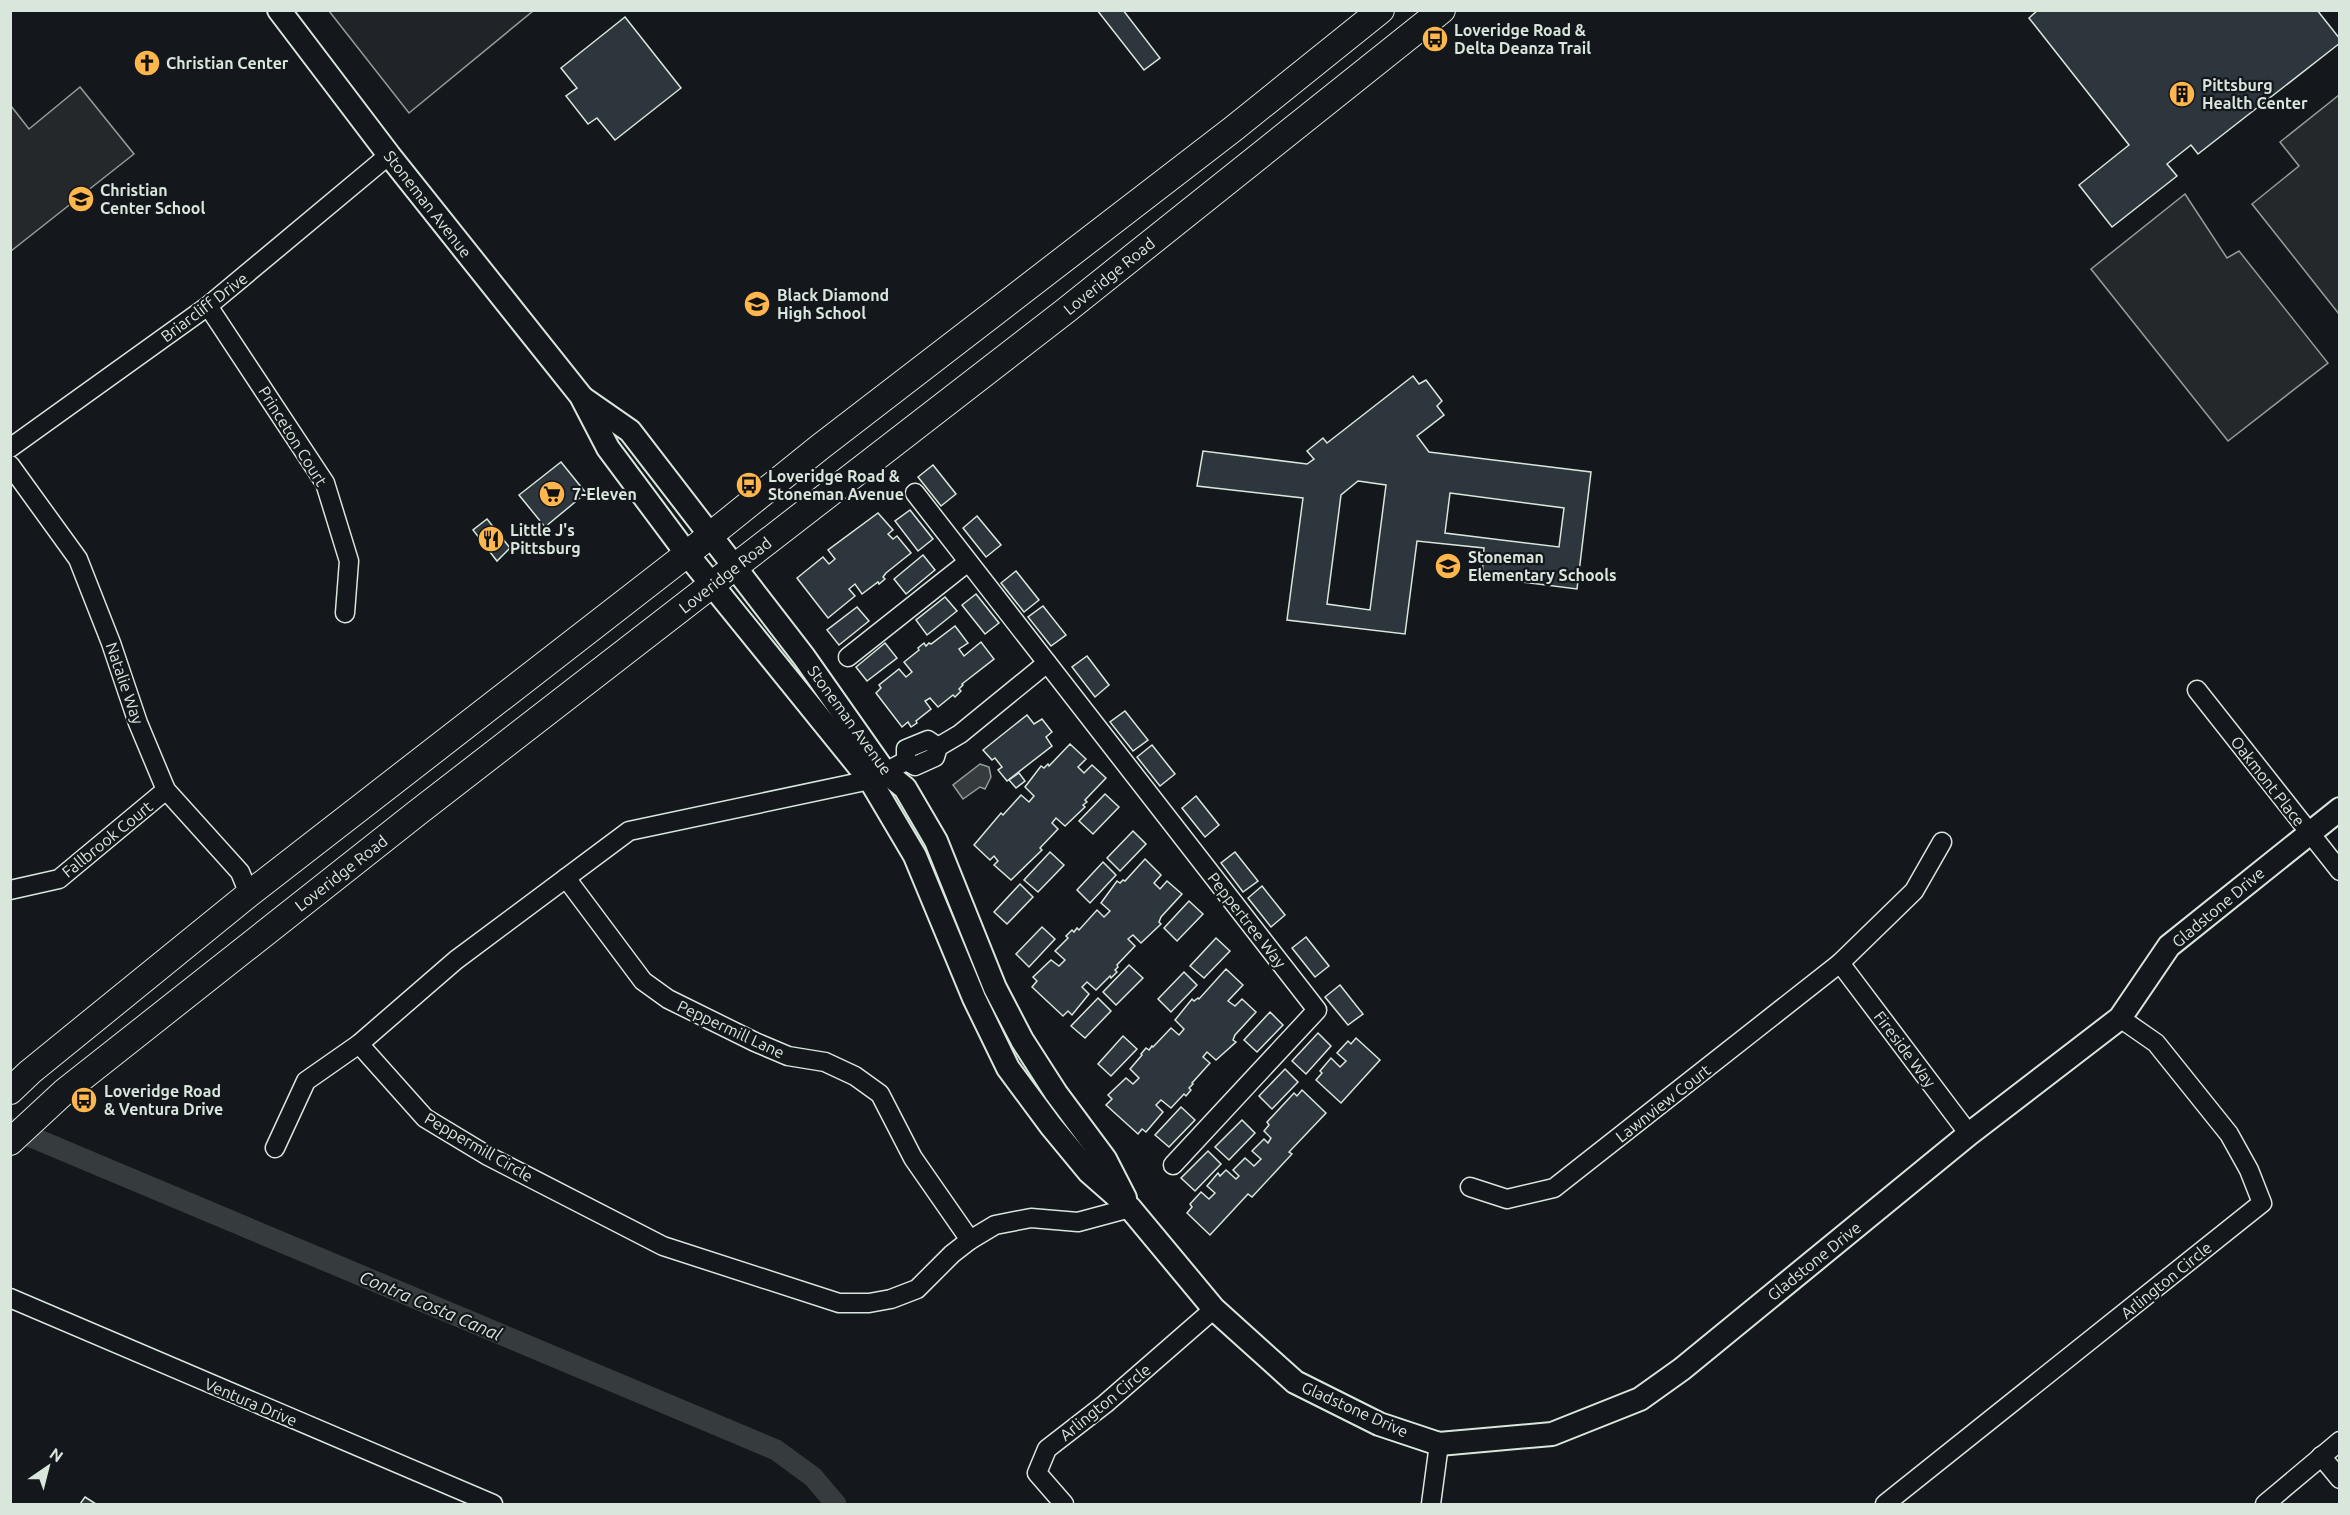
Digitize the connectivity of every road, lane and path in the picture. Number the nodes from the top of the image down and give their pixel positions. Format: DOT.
graph roads {
  1 [pos="279,10"];
  2 [pos="1381,10"];
  3 [pos="1443,10"];
  4 [pos="389,155"];
  5 [pos="208,306"];
  6 [pos="580,396"];
  7 [pos="10,448"];
  8 [pos="10,465"];
  9 [pos="915,493"];
  10 [pos="710,535"];
  11 [pos="687,554"];
  12 [pos="968,562"];
  13 [pos="735,568"];
  14 [pos="713,586"];
  15 [pos="345,613"];
  16 [pos="848,657"];
  17 [pos="1047,663"];
  18 [pos="2197,690"];
  19 [pos="877,775"];
  20 [pos="166,790"];
  21 [pos="2340,809"];
  22 [pos="2309,833"];
  23 [pos="1942,842"];
  24 [pos="2340,871"];
  25 [pos="566,878"];
  26 [pos="10,890"];
  27 [pos="249,894"];
  28 [pos="1840,963"];
  29 [pos="2120,1018"];
  30 [pos="359,1044"];
  31 [pos="10,1091"];
  32 [pos="1969,1134"];
  33 [pos="10,1142"];
  34 [pos="275,1148"];
  35 [pos="1173,1165"];
  36 [pos="1470,1187"];
  37 [pos="1130,1208"];
  38 [pos="970,1240"];
  39 [pos="10,1298"];
  40 [pos="1214,1309"];
  41 [pos="2340,1441"];
  42 [pos="1439,1444"];
  43 [pos="2321,1456"];
  44 [pos="2340,1479"];
  45 [pos="492,1504"];
  46 [pos="1064,1504"];
  47 [pos="1431,1504"];
  48 [pos="1885,1504"];
  49 [pos="2265,1504"];
  1 -- 4 [label="street, Stoneman Avenue"];
  2 -- 10 [label="main road"];
  3 -- 13 [label="main road, Loveridge Road"];
  4 -- 5 [label="street, Briarcliff Drive"];
  4 -- 6 [label="street, Stoneman Avenue"];
  5 -- 7 [label="street, Briarcliff Drive"];
  5 -- 15 [label="street, Princeton Court"];
  6 -- 10 [label="street, Stoneman Avenue"];
  6 -- 11 [label="street, Stoneman Avenue"];
  8 -- 20 [label="street, Natalie Way"];
  9 -- 12 [label="street, Peppertree Way"];
  10 -- 11 [label="main road"];
  10 -- 13 [label="street, Stoneman Avenue"];
  11 -- 14 [label="street, Stoneman Avenue"];
  11 -- 27 [label="main road"];
  12 -- 16 [label="street"];
  12 -- 17 [label="street, Peppertree Way"];
  13 -- 14 [label="main road, Loveridge Road"];
  13 -- 19 [label="street, Stoneman Avenue"];
  14 -- 19 [label="street, Stoneman Avenue"];
  14 -- 33 [label="main road, Loveridge Road"];
  17 -- 19 [label="street"];
  17 -- 35 [label="street, Peppertree Way"];
  18 -- 22 [label="street, Oakmont Place"];
  19 -- 25 [label="street"];
  19 -- 37 [label="street, Stoneman Avenue"];
  20 -- 26 [label="street, Fallbrook Court"];
  20 -- 27 [label="street, Natalie Way"];
  21 -- 22 [label="street, Gladstone Drive"];
  22 -- 24 [label="street, Oakmont Place"];
  22 -- 29 [label="street, Gladstone Drive"];
  23 -- 28 [label="street, Lawnview Court"];
  25 -- 30 [label="street"];
  25 -- 38 [label="street, Peppermill Lane"];
  27 -- 31 [label="main road"];
  28 -- 32 [label="street, Fireside Way"];
  28 -- 36 [label="street, Lawnview Court"];
  29 -- 32 [label="street, Gladstone Drive"];
  29 -- 48 [label="street, Arlington Circle"];
  30 -- 34 [label="street"];
  30 -- 38 [label="street, Peppermill Circle"];
  32 -- 42 [label="street, Gladstone Drive"];
  37 -- 38 [label="street, Peppermill Circle"];
  37 -- 40 [label="street, Stoneman Avenue"];
  39 -- 45 [label="street, Ventura Drive"];
  40 -- 42 [label="street, Gladstone Drive"];
  40 -- 46 [label="street, Arlington Circle"];
  41 -- 43 [label="street"];
  42 -- 47 [label="street"];
  43 -- 44 [label="street"];
  43 -- 49 [label="street"];
}
